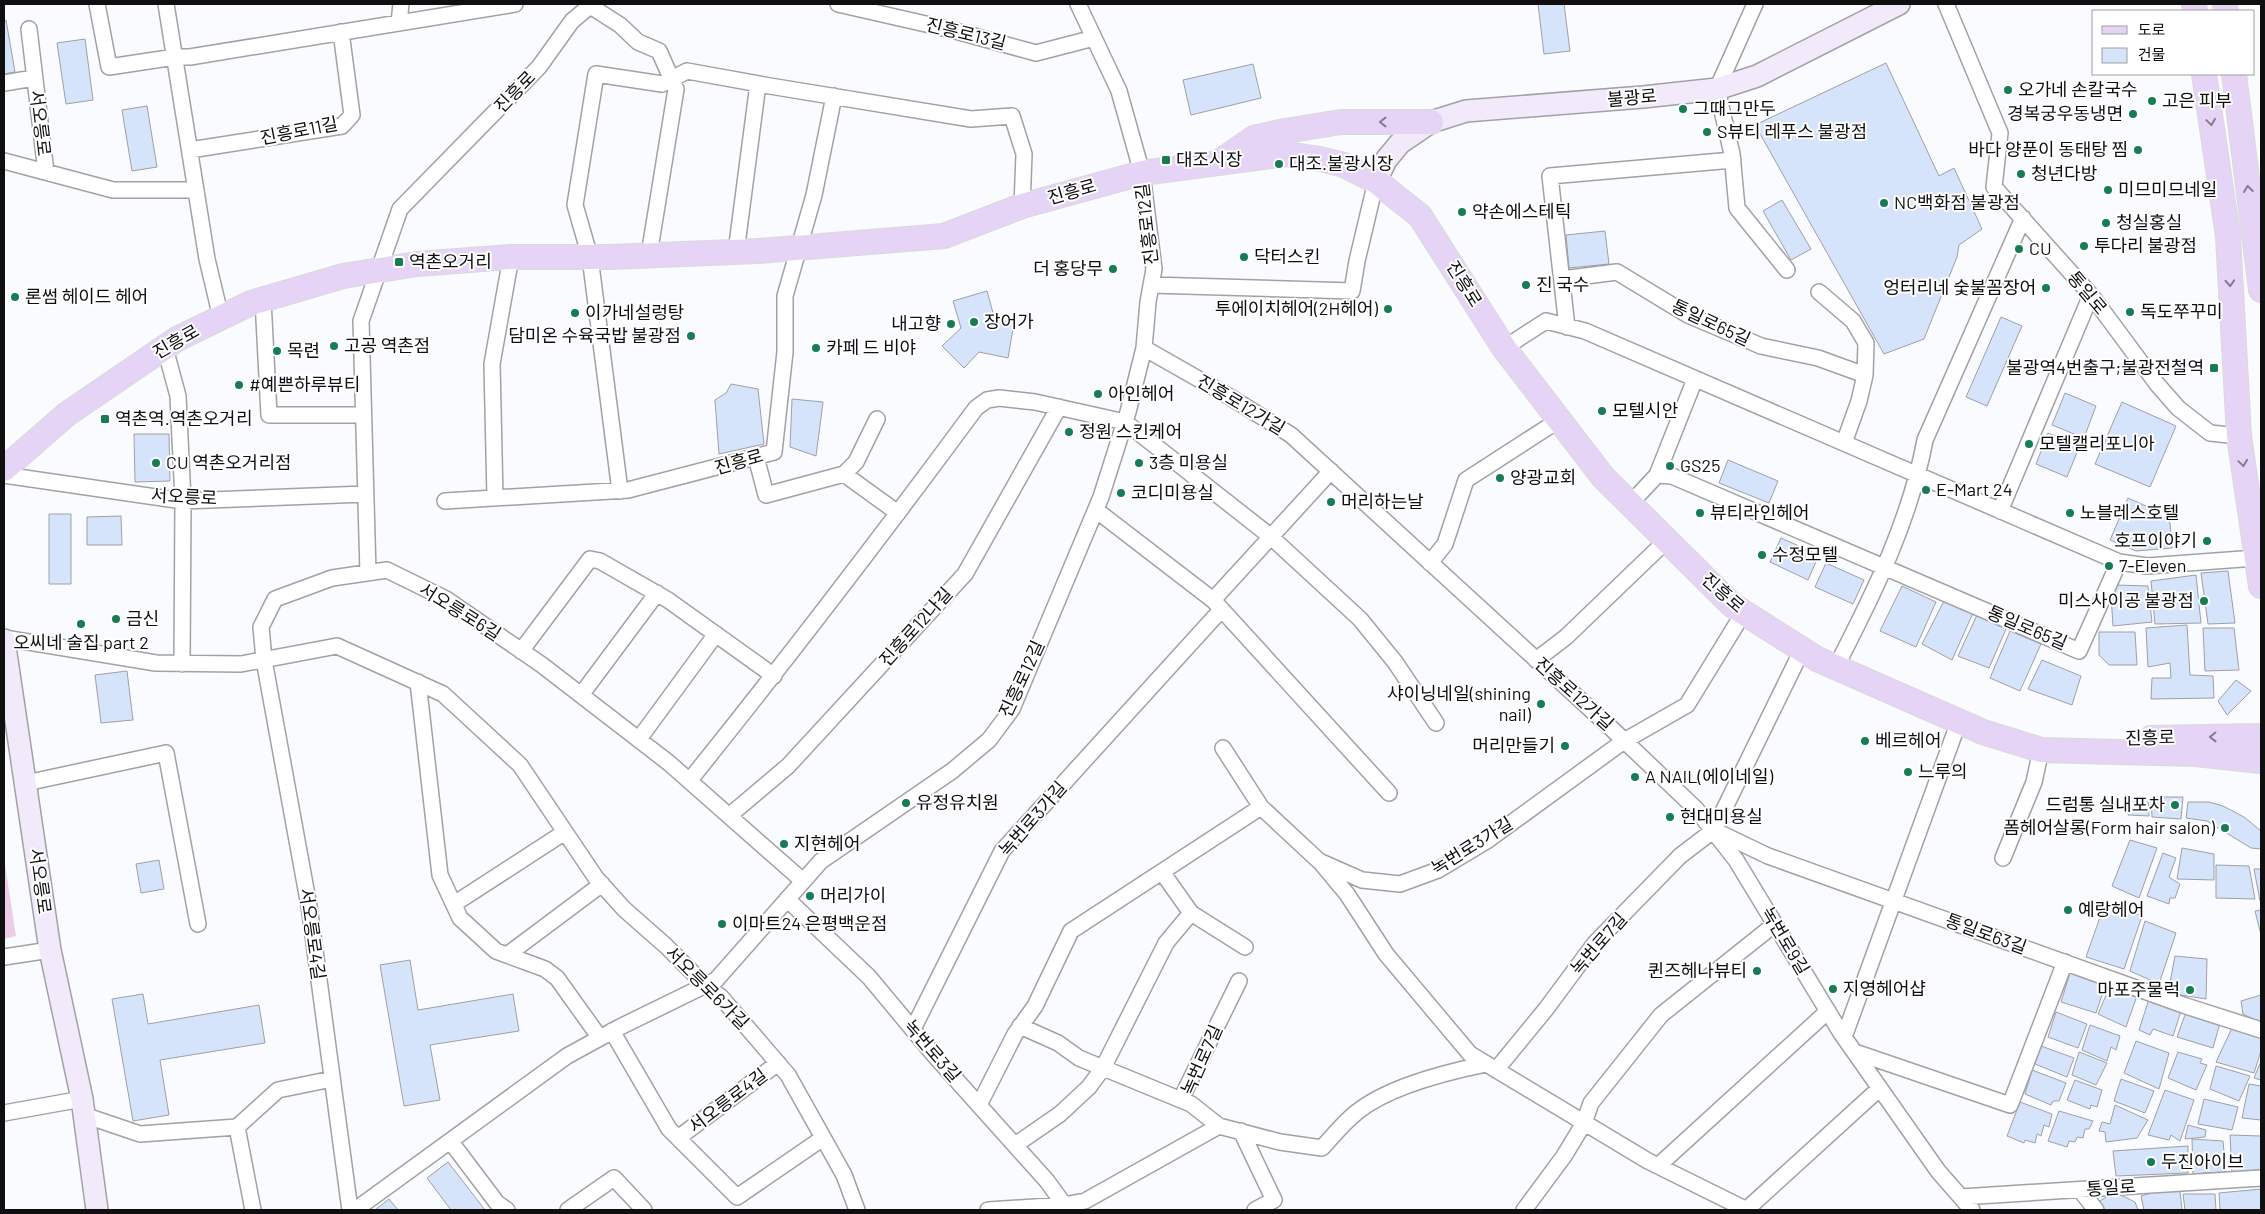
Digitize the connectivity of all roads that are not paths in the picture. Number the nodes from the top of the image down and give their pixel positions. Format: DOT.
graph roads {
  1 [pos="97,4"];
  2 [pos="166,4"];
  3 [pos="401,4"];
  4 [pos="514,4"];
  5 [pos="591,4"];
  6 [pos="838,4"];
  7 [pos="1078,4"];
  8 [pos="1755,4"];
  9 [pos="1899,4"];
  10 [pos="1946,4"];
  11 [pos="399,23"];
  12 [pos="29,29"];
  13 [pos="341,32"];
  14 [pos="1094,38"];
  15 [pos="174,57"];
  16 [pos="2204,75"];
  17 [pos="2234,75"];
  18 [pos="34,78"];
  19 [pos="672,78"];
  20 [pos="4,83"];
  21 [pos="758,84"];
  22 [pos="1717,89"];
  23 [pos="834,96"];
  24 [pos="1431,122"];
  25 [pos="190,150"];
  26 [pos="1733,160"];
  27 [pos="4,162"];
  28 [pos="1219,162"];
  29 [pos="46,172"];
  30 [pos="1142,173"];
  31 [pos="1376,181"];
  32 [pos="196,190"];
  33 [pos="1022,206"];
  34 [pos="2023,218"];
  35 [pos="2257,229"];
  36 [pos="798,248"];
  37 [pos="736,252"];
  38 [pos="649,255"];
  39 [pos="511,257"];
  40 [pos="590,257"];
  41 [pos="377,269"];
  42 [pos="1787,270"];
  43 [pos="1562,279"];
  44 [pos="1151,284"];
  45 [pos="2261,290"];
  46 [pos="1819,292"];
  47 [pos="2091,296"];
  48 [pos="263,300"];
  49 [pos="221,318"];
  50 [pos="1567,327"];
  51 [pos="164,348"];
  52 [pos="1144,348"];
  53 [pos="1504,348"];
  54 [pos="1865,375"];
  55 [pos="1695,378"];
  56 [pos="1059,406"];
  57 [pos="363,415"];
  58 [pos="877,419"];
  59 [pos="1559,420"];
  60 [pos="1125,422"];
  61 [pos="2239,436"];
  62 [pos="1844,443"];
  63 [pos="756,457"];
  64 [pos="4,469"];
  65 [pos="1331,471"];
  66 [pos="844,474"];
  67 [pos="4,475"];
  68 [pos="1657,475"];
  69 [pos="1918,475"];
  70 [pos="620,491"];
  71 [pos="366,494"];
  72 [pos="495,498"];
  73 [pos="183,501"];
  74 [pos="445,502"];
  75 [pos="1630,504"];
  76 [pos="1096,510"];
  77 [pos="2000,511"];
  78 [pos="898,513"];
  79 [pos="1270,536"];
  80 [pos="1667,540"];
  81 [pos="2256,558"];
  82 [pos="2119,562"];
  83 [pos="1430,563"];
  84 [pos="1885,567"];
  85 [pos="368,573"];
  86 [pos="2261,586"];
  87 [pos="656,593"];
  88 [pos="1217,605"];
  89 [pos="1744,612"];
  90 [pos="716,634"];
  91 [pos="4,639"];
  92 [pos="1802,650"];
  93 [pos="521,651"];
  94 [pos="264,660"];
  95 [pos="1536,660"];
  96 [pos="182,664"];
  97 [pos="1836,667"];
  98 [pos="774,676"];
  99 [pos="418,682"];
  100 [pos="581,695"];
  101 [pos="1959,721"];
  102 [pos="1436,723"];
  103 [pos="2261,736"];
  104 [pos="638,739"];
  105 [pos="1624,741"];
  106 [pos="1223,748"];
  107 [pos="2042,750"];
  108 [pos="2196,754"];
  109 [pos="2261,761"];
  110 [pos="690,780"];
  111 [pos="2261,780"];
  112 [pos="26,783"];
  113 [pos="1389,793"];
  114 [pos="1261,807"];
  115 [pos="730,815"];
  116 [pos="1714,830"];
  117 [pos="565,832"];
  118 [pos="2003,858"];
  119 [pos="1319,860"];
  120 [pos="1162,872"];
  121 [pos="803,881"];
  122 [pos="602,884"];
  123 [pos="787,900"];
  124 [pos="1892,901"];
  125 [pos="454,904"];
  126 [pos="1191,913"];
  127 [pos="198,924"];
  128 [pos="1776,924"];
  129 [pos="1245,947"];
  130 [pos="50,950"];
  131 [pos="507,955"];
  132 [pos="4,957"];
  133 [pos="2065,962"];
  134 [pos="1239,981"];
  135 [pos="705,986"];
  136 [pos="1828,1011"];
  137 [pos="1020,1026"];
  138 [pos="913,1030"];
  139 [pos="2261,1030"];
  140 [pos="606,1035"];
  141 [pos="1844,1037"];
  142 [pos="1855,1052"];
  143 [pos="778,1063"];
  144 [pos="1491,1067"];
  145 [pos="1103,1068"];
  146 [pos="332,1079"];
  147 [pos="1880,1088"];
  148 [pos="1181,1100"];
  149 [pos="979,1105"];
  150 [pos="83,1107"];
  151 [pos="4,1113"];
  152 [pos="1584,1123"];
  153 [pos="1219,1126"];
  154 [pos="236,1127"];
  155 [pos="1241,1131"];
  156 [pos="678,1138"];
  157 [pos="823,1138"];
  158 [pos="451,1142"];
  159 [pos="1014,1145"];
  160 [pos="1658,1166"];
  161 [pos="2261,1178"];
  162 [pos="2080,1190"];
  163 [pos="1960,1197"];
  164 [pos="1719,1204"];
  165 [pos="1066,1208"];
  166 [pos="96,1210"];
  167 [pos="253,1210"];
  168 [pos="350,1210"];
  169 [pos="355,1210"];
  170 [pos="507,1210"];
  171 [pos="568,1210"];
  172 [pos="644,1210"];
  173 [pos="857,1210"];
  174 [pos="988,1210"];
  175 [pos="1255,1210"];
  176 [pos="1524,1210"];
  177 [pos="1746,1210"];
  178 [pos="1972,1210"];
  179 [pos="2096,1210"];
  1 -- 15 [label="street"];
  2 -- 15 [label="street"];
  3 -- 11 [label="street"];
  4 -- 11 [label="street"];
  5 -- 19 [label="street, 진흥로"];
  5 -- 41 [label="street, 진흥로"];
  6 -- 14 [label="street, 진흥로13길"];
  7 -- 14 [label="street"];
  8 -- 22 [label="street"];
  9 -- 22 [label="main road, 불광로"];
  10 -- 34 [label="street, 통일로"];
  11 -- 13 [label="street"];
  12 -- 18 [label="street, 서오릉로"];
  13 -- 15 [label="street"];
  13 -- 25 [label="street, 진흥로11길"];
  14 -- 30 [label="street"];
  15 -- 25 [label="street"];
  16 -- 61 [label="main road, one-way"];
  35 -- 17 [label="main road, one-way"];
  18 -- 20 [label="street"];
  18 -- 29 [label="street, 서오릉로"];
  19 -- 21 [label="street, 진흥로"];
  19 -- 38 [label="street"];
  19 -- 40 [label="street, 진흥로"];
  21 -- 23 [label="street, 진흥로"];
  21 -- 37 [label="street"];
  22 -- 24 [label="main road, 불광로"];
  22 -- 26 [label="street"];
  23 -- 33 [label="street, 진흥로"];
  23 -- 36 [label="street"];
  24 -- 28 [label="main road, one-way"];
  24 -- 31 [label="main road, 불광로"];
  25 -- 32 [label="street"];
  26 -- 42 [label="street"];
  26 -- 43 [label="street"];
  27 -- 29 [label="street, 서오릉로"];
  28 -- 30 [label="main road, 진흥로"];
  28 -- 31 [label="main road, 진흥로"];
  29 -- 32 [label="street"];
  30 -- 33 [label="main road, 진흥로"];
  30 -- 44 [label="street, 진흥로12길"];
  31 -- 44 [label="street"];
  31 -- 53 [label="main road, 진흥로"];
  32 -- 49 [label="street"];
  33 -- 36 [label="main road, 진흥로"];
  34 -- 47 [label="street, 통일로"];
  34 -- 69 [label="street"];
  35 -- 45 [label="main road"];
  36 -- 37 [label="main road, 진흥로"];
  36 -- 63 [label="street, 진흥로"];
  37 -- 38 [label="main road, 진흥로"];
  38 -- 40 [label="main road, 진흥로"];
  39 -- 40 [label="main road, 진흥로"];
  39 -- 41 [label="main road, 진흥로"];
  39 -- 72 [label="street"];
  40 -- 70 [label="street, 진흥로"];
  41 -- 48 [label="main road, 진흥로"];
  41 -- 57 [label="street, 진흥로"];
  43 -- 50 [label="street"];
  43 -- 54 [label="street, 통일로65길"];
  44 -- 52 [label="street, 진흥로12길"];
  46 -- 54 [label="street"];
  47 -- 61 [label="street, 통일로"];
  47 -- 77 [label="street"];
  48 -- 49 [label="main road, 진흥로"];
  48 -- 57 [label="street"];
  49 -- 51 [label="main road, 진흥로"];
  50 -- 53 [label="street"];
  50 -- 55 [label="street"];
  51 -- 64 [label="main road, 진흥로"];
  51 -- 73 [label="street"];
  52 -- 60 [label="street, 진흥로12길"];
  52 -- 65 [label="street, 진흥로12가길"];
  53 -- 59 [label="main road, 진흥로"];
  54 -- 62 [label="street"];
  55 -- 62 [label="street"];
  55 -- 68 [label="street"];
  56 -- 60 [label="street"];
  56 -- 78 [label="street"];
  56 -- 115 [label="street, 진흥로12나길"];
  57 -- 71 [label="street, 진흥로"];
  58 -- 66 [label="street"];
  59 -- 75 [label="main road, 진흥로"];
  59 -- 83 [label="street"];
  60 -- 76 [label="street, 진흥로12길"];
  60 -- 79 [label="street"];
  61 -- 81 [label="main road, one-way"];
  62 -- 69 [label="street"];
  63 -- 66 [label="street"];
  63 -- 70 [label="street, 진흥로"];
  65 -- 79 [label="street"];
  65 -- 83 [label="street, 진흥로12가길"];
  66 -- 78 [label="street"];
  67 -- 73 [label="street, 서오릉로"];
  68 -- 75 [label="street"];
  68 -- 84 [label="street, 통일로65길"];
  69 -- 77 [label="street"];
  69 -- 84 [label="street"];
  70 -- 72 [label="street, 진흥로"];
  71 -- 73 [label="street, 서오릉로"];
  71 -- 85 [label="street, 진흥로"];
  72 -- 74 [label="street, 진흥로"];
  73 -- 96 [label="street"];
  75 -- 80 [label="main road, 진흥로"];
  76 -- 88 [label="street"];
  76 -- 121 [label="street, 진흥로12길"];
  77 -- 82 [label="street"];
  78 -- 98 [label="street"];
  79 -- 88 [label="street"];
  79 -- 102 [label="street"];
  80 -- 89 [label="main road, 진흥로"];
  80 -- 95 [label="street"];
  81 -- 82 [label="street"];
  81 -- 86 [label="main road"];
  82 -- 84 [label="street, 통일로65길"];
  83 -- 95 [label="street, 진흥로12가길"];
  84 -- 97 [label="street"];
  85 -- 93 [label="street, 서오릉로6길"];
  85 -- 94 [label="street, 서오릉로6길"];
  87 -- 90 [label="street"];
  87 -- 93 [label="street"];
  87 -- 100 [label="street"];
  88 -- 113 [label="street"];
  88 -- 138 [label="street, 녹번로3가길"];
  89 -- 92 [label="main road, 진흥로"];
  89 -- 105 [label="street, 녹번로3가길"];
  90 -- 98 [label="street"];
  90 -- 104 [label="street"];
  91 -- 96 [label="street"];
  91 -- 112 [label="main road, 서오릉로"];
  92 -- 97 [label="main road, 진흥로"];
  92 -- 116 [label="street"];
  93 -- 100 [label="street, 서오릉로6길"];
  94 -- 96 [label="street"];
  94 -- 99 [label="street, 서오릉로6가길"];
  94 -- 146 [label="street, 서오릉로4길"];
  95 -- 105 [label="street, 진흥로12가길"];
  97 -- 101 [label="main road, 진흥로"];
  98 -- 110 [label="street"];
  99 -- 117 [label="street, 서오릉로6가길"];
  99 -- 125 [label="street"];
  100 -- 104 [label="street, 서오릉로6길"];
  101 -- 107 [label="main road, 진흥로"];
  101 -- 124 [label="street"];
  103 -- 107 [label="main road, 진흥로, one-way"];
  104 -- 110 [label="street, 서오릉로6길"];
  105 -- 116 [label="street, 진흥로12가길"];
  105 -- 119 [label="street, 녹번로3가길"];
  106 -- 114 [label="street, 녹번로3가길"];
  107 -- 108 [label="main road, 진흥로"];
  107 -- 118 [label="street"];
  108 -- 109 [label="main road, 진흥로"];
  108 -- 111 [label="main road"];
  110 -- 115 [label="street, 서오릉로6길"];
  112 -- 127 [label="street"];
  112 -- 130 [label="main road, 서오릉로"];
  114 -- 119 [label="street, 녹번로3가길"];
  114 -- 120 [label="street"];
  115 -- 121 [label="street, 서오릉로6길"];
  116 -- 124 [label="street, 통일로63길"];
  116 -- 128 [label="street, 녹번로9길"];
  116 -- 144 [label="street, 녹번로7길"];
  117 -- 122 [label="street, 서오릉로6가길"];
  117 -- 125 [label="street"];
  119 -- 144 [label="street"];
  120 -- 126 [label="street"];
  120 -- 137 [label="street"];
  121 -- 123 [label="street"];
  122 -- 131 [label="street"];
  122 -- 135 [label="street, 서오릉로6가길"];
  123 -- 135 [label="street"];
  123 -- 138 [label="street, 녹번로3길"];
  124 -- 133 [label="street, 통일로63길"];
  124 -- 141 [label="street"];
  125 -- 131 [label="street, 서오릉로4길"];
  126 -- 129 [label="street"];
  126 -- 145 [label="street"];
  128 -- 136 [label="street, 녹번로9길"];
  128 -- 152 [label="street"];
  130 -- 132 [label="street"];
  130 -- 150 [label="main road, 서오릉로"];
  131 -- 140 [label="street, 서오릉로4길"];
  133 -- 139 [label="street, 통일로63길"];
  133 -- 142 [label="street"];
  134 -- 148 [label="street, 녹번로7길"];
  135 -- 140 [label="street"];
  135 -- 143 [label="street, 서오릉로6가길"];
  136 -- 141 [label="street, 녹번로9길"];
  136 -- 160 [label="street"];
  137 -- 145 [label="street"];
  137 -- 149 [label="street"];
  138 -- 149 [label="street, 녹번로3길"];
  140 -- 156 [label="street, 서오릉로4길"];
  140 -- 158 [label="street"];
  141 -- 142 [label="street, 녹번로9길"];
  142 -- 147 [label="street, 녹번로9길"];
  143 -- 156 [label="street, 서오릉로4길"];
  143 -- 157 [label="street, 서오릉로6가길"];
  144 -- 152 [label="street"];
  144 -- 155 [label="street, 녹번로7길"];
  145 -- 148 [label="street"];
  145 -- 159 [label="street"];
  146 -- 154 [label="street"];
  146 -- 168 [label="street, 서오릉로4길"];
  147 -- 163 [label="street, 녹번로9길"];
  147 -- 177 [label="street"];
  148 -- 153 [label="street, 녹번로7길"];
  149 -- 159 [label="street, 녹번로3길"];
  150 -- 151 [label="street"];
  150 -- 154 [label="street"];
  150 -- 166 [label="main road, 서오릉로"];
  152 -- 160 [label="street"];
  152 -- 176 [label="street"];
  153 -- 155 [label="street, 녹번로7길"];
  153 -- 165 [label="street"];
  154 -- 167 [label="street"];
  155 -- 175 [label="street"];
  156 -- 157 [label="street, 서오릉로4길"];
  157 -- 173 [label="street, 서오릉로6가길"];
  158 -- 169 [label="street"];
  158 -- 170 [label="street"];
  159 -- 165 [label="street, 녹번로3길"];
  160 -- 164 [label="street"];
  161 -- 162 [label="street, 통일로"];
  162 -- 163 [label="street, 통일로"];
  162 -- 179 [label="street"];
  163 -- 178 [label="street, 녹번로9길"];
  164 -- 177 [label="street"];
  165 -- 174 [label="street"];
  171 -- 172 [label="street"];
}
